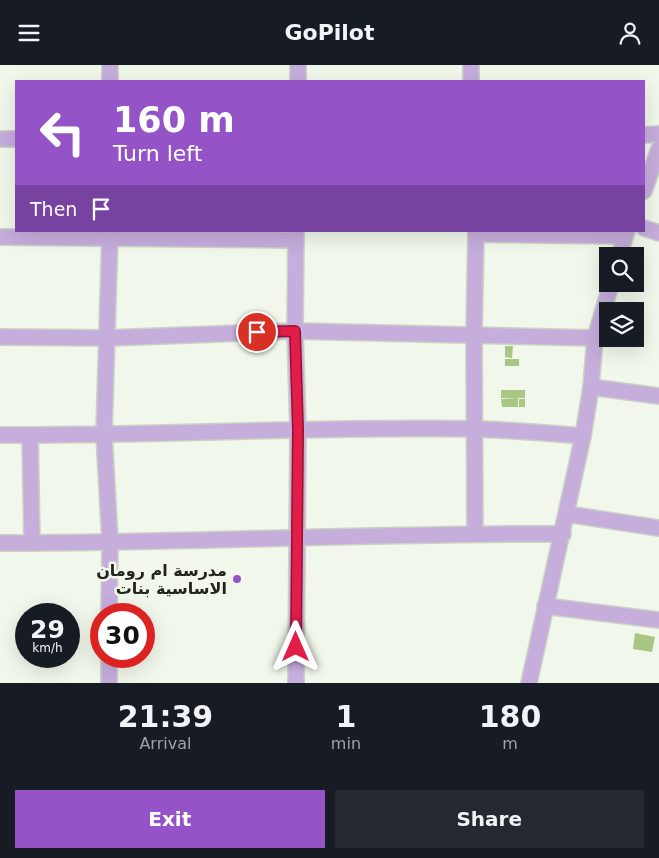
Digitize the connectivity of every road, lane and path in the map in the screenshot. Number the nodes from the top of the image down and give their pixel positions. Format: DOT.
graph roads {
  1 [pos="110,65"];
  2 [pos="298,65"];
  3 [pos="471,65"];
  4 [pos="110,80"];
  5 [pos="298,80"];
  6 [pos="471,80"];
  7 [pos="659,134"];
  8 [pos="645,135"];
  9 [pos="0,139"];
  10 [pos="15,139"];
  11 [pos="659,149"];
  12 [pos="645,188"];
  13 [pos="645,228"];
  14 [pos="476,233"];
  15 [pos="626,233"];
  16 [pos="659,233"];
  17 [pos="110,234"];
  18 [pos="296,236"];
  19 [pos="0,237"];
  20 [pos="622,247"];
  21 [pos="609,292"];
  22 [pos="295,331"];
  23 [pos="474,335"];
  24 [pos="0,337"];
  25 [pos="108,337"];
  26 [pos="595,338"];
  27 [pos="591,387"];
  28 [pos="659,396"];
  29 [pos="475,429"];
  30 [pos="298,430"];
  31 [pos="104,434"];
  32 [pos="0,435"];
  33 [pos="30,435"];
  34 [pos="583,436"];
  35 [pos="567,513"];
  36 [pos="659,528"];
  37 [pos="476,534"];
  38 [pos="563,534"];
  39 [pos="297,538"];
  40 [pos="110,542"];
  41 [pos="0,543"];
  42 [pos="32,543"];
  43 [pos="110,603"];
  44 [pos="545,606"];
  45 [pos="659,620"];
  46 [pos="109,668"];
  47 [pos="109,683"];
  48 [pos="296,683"];
  49 [pos="530,683"];
  1 -- 4 [label="street"];
  2 -- 5 [label="street"];
  3 -- 6 [label="street"];
  7 -- 8 [label="street"];
  9 -- 10 [label="street"];
  11 -- 12 [label="street"];
  13 -- 16 [label="street"];
  14 -- 15 [label="street"];
  14 -- 23 [label="street"];
  15 -- 20 [label="street"];
  17 -- 18 [label="street"];
  17 -- 19 [label="street"];
  17 -- 25 [label="street"];
  18 -- 22 [label="street"];
  21 -- 26 [label="street"];
  22 -- 23 [label="street"];
  22 -- 25 [label="street"];
  22 -- 30 [label="street"];
  23 -- 26 [label="street"];
  23 -- 29 [label="street"];
  24 -- 25 [label="street"];
  25 -- 31 [label="street"];
  26 -- 27 [label="street"];
  27 -- 28 [label="street"];
  27 -- 34 [label="street"];
  29 -- 30 [label="street"];
  29 -- 34 [label="street"];
  29 -- 37 [label="street"];
  30 -- 31 [label="street"];
  30 -- 39 [label="street"];
  31 -- 33 [label="street"];
  31 -- 40 [label="street"];
  32 -- 33 [label="street"];
  33 -- 42 [label="street"];
  34 -- 35 [label="street"];
  35 -- 36 [label="street"];
  35 -- 38 [label="street"];
  37 -- 38 [label="street"];
  37 -- 39 [label="street"];
  38 -- 44 [label="street"];
  39 -- 40 [label="street"];
  39 -- 48 [label="street"];
  40 -- 42 [label="street"];
  40 -- 43 [label="street"];
  41 -- 42 [label="street"];
  44 -- 45 [label="street"];
  44 -- 49 [label="street"];
  46 -- 47 [label="street"];
}
